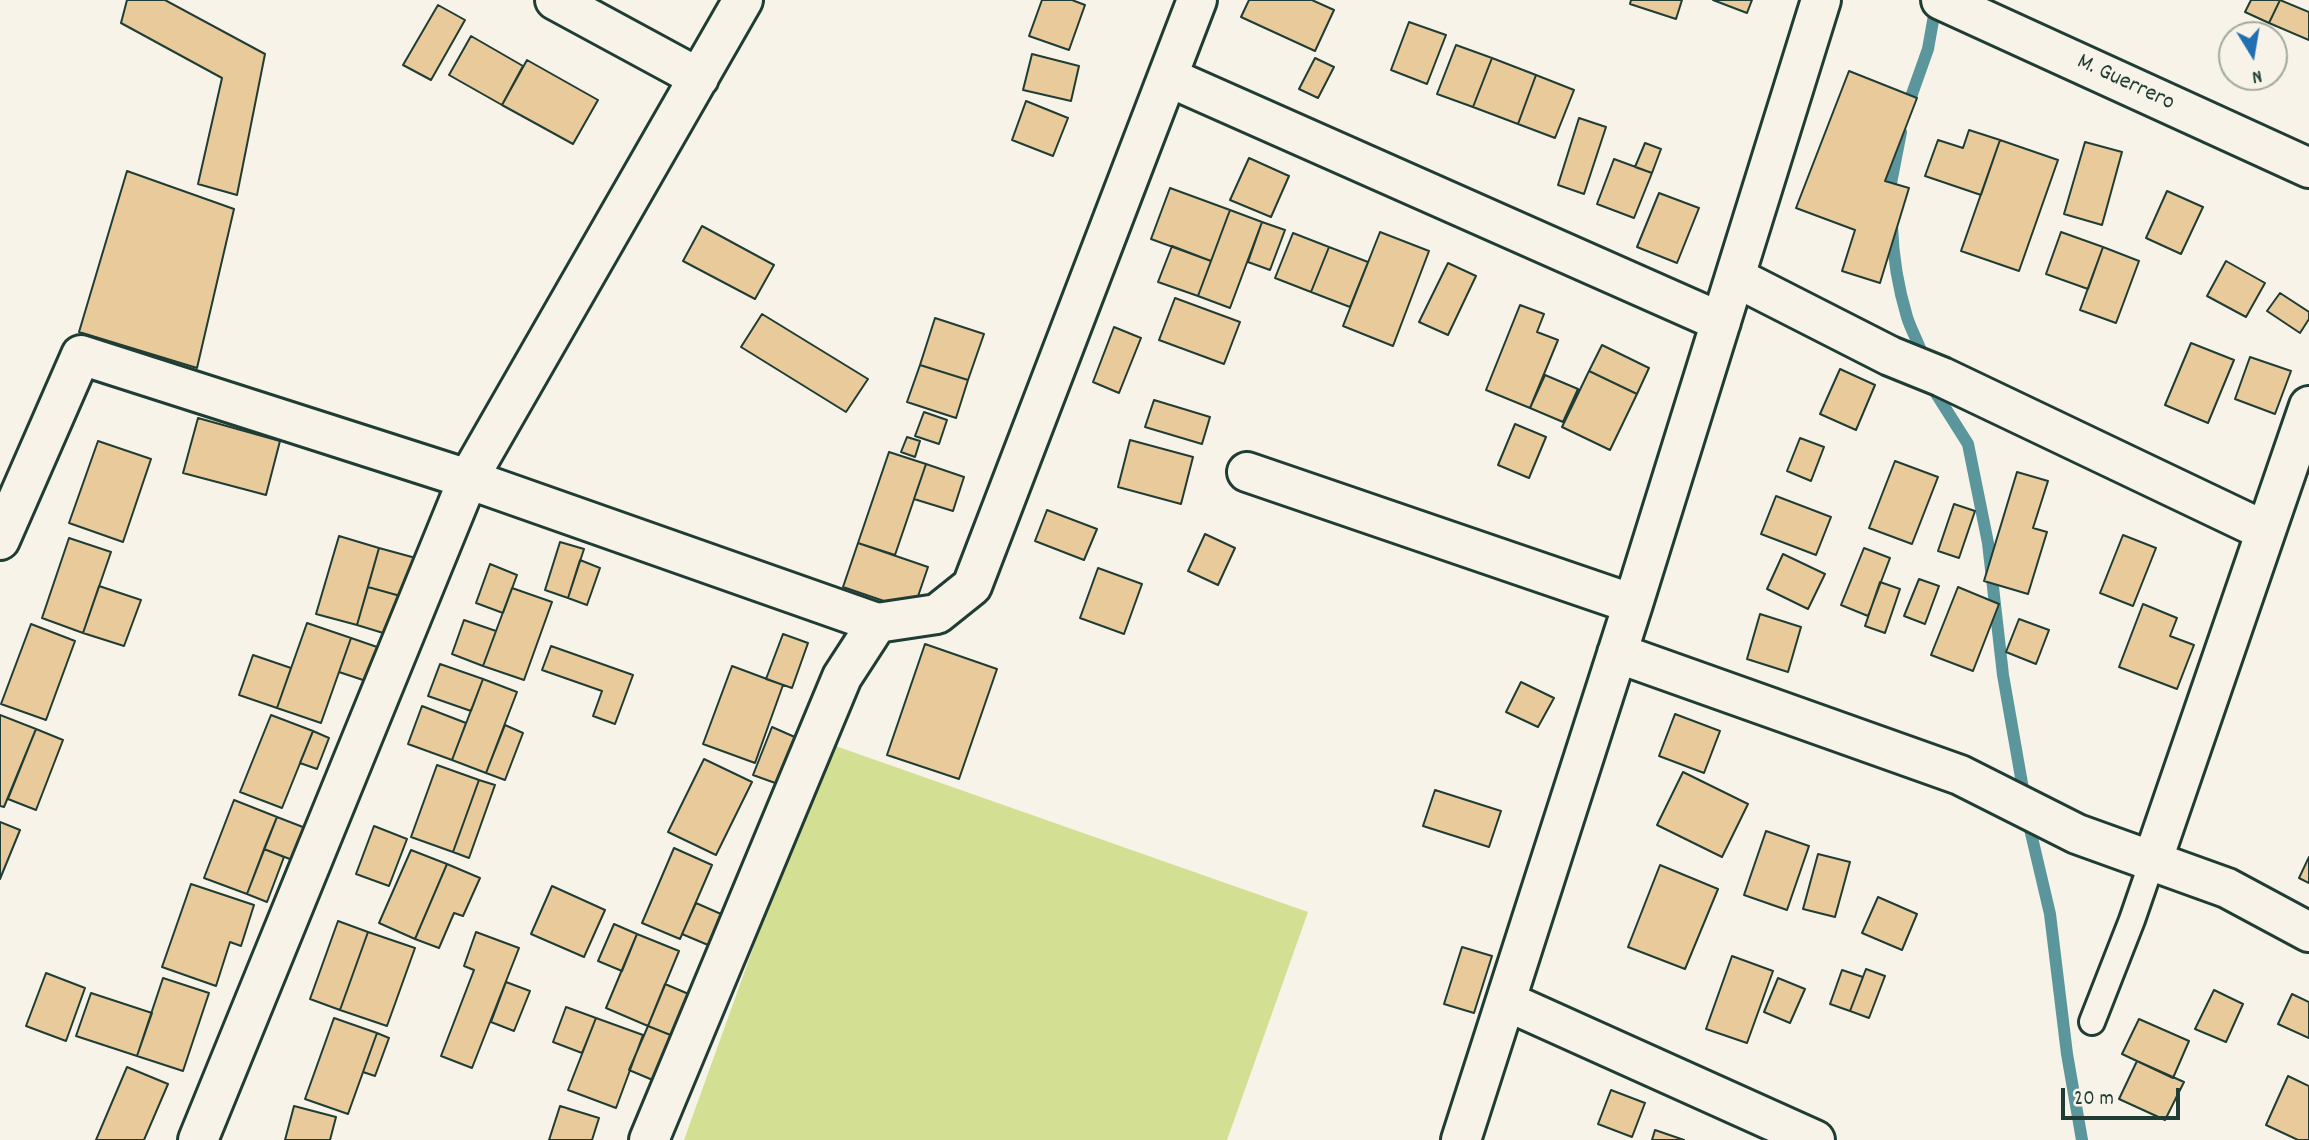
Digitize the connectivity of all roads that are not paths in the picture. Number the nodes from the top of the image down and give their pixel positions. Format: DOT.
graph roads {
  1 [pos="555,0"];
  2 [pos="743,0"];
  3 [pos="1198,0"];
  4 [pos="1821,0"];
  5 [pos="1941,0"];
  6 [pos="1168,77"];
  7 [pos="699,78"];
  8 [pos="2309,168"];
  9 [pos="1735,277"];
  10 [pos="1721,322"];
  11 [pos="2309,406"];
  12 [pos="1247,472"];
  13 [pos="468,479"];
  14 [pos="2265,531"];
  15 [pos="1,536"];
  16 [pos="1633,604"];
  17 [pos="877,623"];
  18 [pos="1617,653"];
  19 [pos="2152,862"];
  20 [pos="2309,932"];
  21 [pos="1506,1001"];
  22 [pos="2092,1022"];
  23 [pos="198,1140"];
  24 [pos="649,1140"];
  25 [pos="1461,1140"];
  26 [pos="1815,1140"];
  1 -- 7 [label="street"];
  2 -- 7 [label="street"];
  3 -- 6 [label="street"];
  4 -- 9 [label="street"];
  5 -- 8 [label="street, M. Guerrero"];
  6 -- 10 [label="street"];
  6 -- 17 [label="street"];
  7 -- 13 [label="street"];
  9 -- 10 [label="street"];
  9 -- 14 [label="street"];
  10 -- 16 [label="street"];
  11 -- 14 [label="street"];
  12 -- 16 [label="street"];
  13 -- 15 [label="street"];
  13 -- 17 [label="street"];
  13 -- 23 [label="street"];
  14 -- 19 [label="street"];
  16 -- 18 [label="street"];
  17 -- 24 [label="street"];
  18 -- 19 [label="street"];
  18 -- 21 [label="street"];
  19 -- 20 [label="street"];
  19 -- 22 [label="lane"];
  21 -- 25 [label="street"];
  21 -- 26 [label="street"];
}
